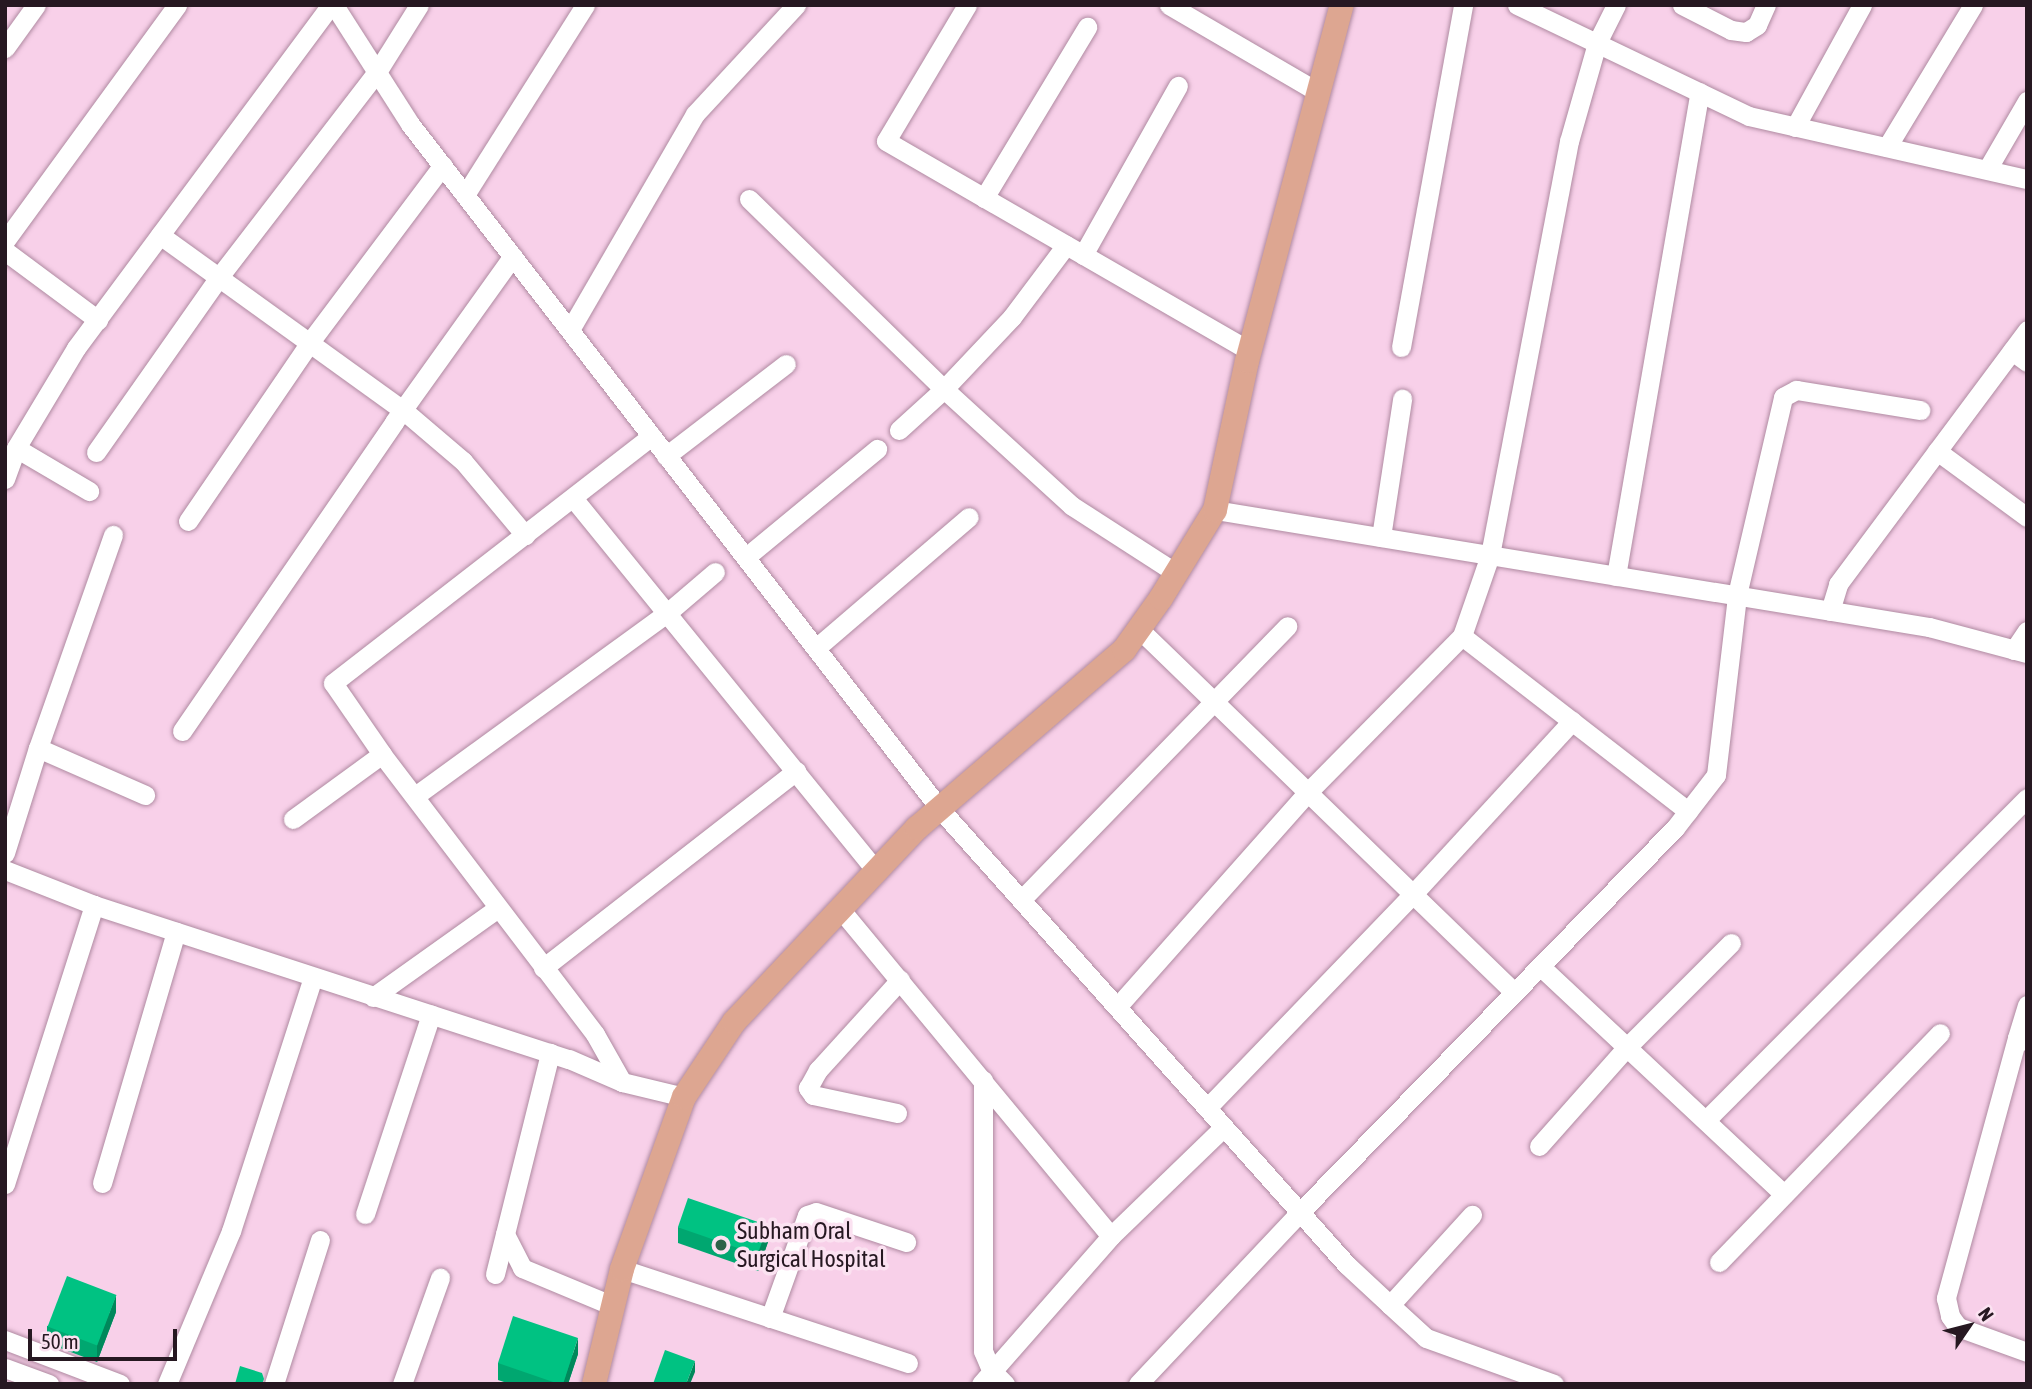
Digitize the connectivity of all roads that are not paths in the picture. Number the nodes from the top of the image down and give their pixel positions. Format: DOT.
graph roads {
  1 [pos="36,5"];
  2 [pos="177,5"];
  3 [pos="332,5"];
  4 [pos="419,5"];
  5 [pos="585,5"];
  6 [pos="796,5"];
  7 [pos="967,5"];
  8 [pos="1169,5"];
  9 [pos="1342,5"];
  10 [pos="1463,5"];
  11 [pos="1517,5"];
  12 [pos="1616,5"];
  13 [pos="1682,5"];
  14 [pos="1766,5"];
  15 [pos="1862,5"];
  16 [pos="1973,5"];
  17 [pos="1087,27"];
  18 [pos="1597,43"];
  19 [pos="5,48"];
  20 [pos="377,72"];
  21 [pos="1178,86"];
  22 [pos="1318,92"];
  23 [pos="1700,92"];
  24 [pos="2027,101"];
  25 [pos="1795,127"];
  26 [pos="1887,147"];
  27 [pos="443,165"];
  28 [pos="1988,168"];
  29 [pos="2027,179"];
  30 [pos="465,195"];
  31 [pos="984,198"];
  32 [pos="750,199"];
  33 [pos="160,235"];
  34 [pos="5,241"];
  35 [pos="1075,250"];
  36 [pos="5,251"];
  37 [pos="513,256"];
  38 [pos="219,277"];
  39 [pos="97,320"];
  40 [pos="571,328"];
  41 [pos="2027,330"];
  42 [pos="310,342"];
  43 [pos="1401,347"];
  44 [pos="1249,351"];
  45 [pos="2019,356"];
  46 [pos="786,364"];
  47 [pos="944,388"];
  48 [pos="1402,399"];
  49 [pos="403,410"];
  50 [pos="1920,411"];
  51 [pos="899,430"];
  52 [pos="651,436"];
  53 [pos="877,449"];
  54 [pos="1937,451"];
  55 [pos="96,452"];
  56 [pos="666,456"];
  57 [pos="10,461"];
  58 [pos="89,491"];
  59 [pos="573,498"];
  60 [pos="1215,510"];
  61 [pos="969,517"];
  62 [pos="2027,517"];
  63 [pos="188,521"];
  64 [pos="113,535"];
  65 [pos="525,535"];
  66 [pos="1381,537"];
  67 [pos="1490,555"];
  68 [pos="746,557"];
  69 [pos="715,572"];
  70 [pos="1176,573"];
  71 [pos="1616,576"];
  72 [pos="1737,595"];
  73 [pos="1830,611"];
  74 [pos="667,614"];
  75 [pos="1287,626"];
  76 [pos="1139,629"];
  77 [pos="2027,631"];
  78 [pos="1462,636"];
  79 [pos="816,648"];
  80 [pos="2020,652"];
  81 [pos="1214,701"];
  82 [pos="1572,721"];
  83 [pos="182,731"];
  84 [pos="37,748"];
  85 [pos="382,754"];
  86 [pos="796,771"];
  87 [pos="1308,792"];
  88 [pos="145,795"];
  89 [pos="415,796"];
  90 [pos="2027,798"];
  91 [pos="940,809"];
  92 [pos="1688,811"];
  93 [pos="293,819"];
  94 [pos="5,853"];
  95 [pos="5,870"];
  96 [pos="877,872"];
  97 [pos="1413,894"];
  98 [pos="1021,900"];
  99 [pos="94,905"];
  100 [pos="498,908"];
  101 [pos="841,910"];
  102 [pos="176,932"];
  103 [pos="1731,943"];
  104 [pos="1540,966"];
  105 [pos="543,968"];
  106 [pos="313,977"];
  107 [pos="900,980"];
  108 [pos="1514,992"];
  109 [pos="373,997"];
  110 [pos="2027,1005"];
  111 [pos="1117,1007"];
  112 [pos="431,1015"];
  113 [pos="1940,1033"];
  114 [pos="2022,1040"];
  115 [pos="1627,1047"];
  116 [pos="550,1053"];
  117 [pos="983,1080"];
  118 [pos="622,1082"];
  119 [pos="684,1097"];
  120 [pos="1207,1108"];
  121 [pos="897,1113"];
  122 [pos="1706,1119"];
  123 [pos="1224,1127"];
  124 [pos="1539,1146"];
  125 [pos="102,1182"];
  126 [pos="5,1184"];
  127 [pos="1784,1194"];
  128 [pos="1300,1212"];
  129 [pos="365,1214"];
  130 [pos="1472,1215"];
  131 [pos="505,1234"];
  132 [pos="1111,1236"];
  133 [pos="320,1240"];
  134 [pos="906,1241"];
  135 [pos="1719,1262"];
  136 [pos="622,1269"];
  137 [pos="495,1274"];
  138 [pos="440,1278"];
  139 [pos="611,1305"];
  140 [pos="1390,1305"];
  141 [pos="770,1318"];
  142 [pos="5,1340"];
  143 [pos="2027,1352"];
  144 [pos="908,1363"];
  145 [pos="5,1368"];
  146 [pos="992,1379"];
  147 [pos="49,1384"];
  148 [pos="120,1384"];
  149 [pos="167,1384"];
  150 [pos="274,1384"];
  151 [pos="402,1384"];
  152 [pos="594,1384"];
  153 [pos="1138,1384"];
  154 [pos="1554,1384"];
  1 -- 19 [label="street"];
  2 -- 34 [label="street"];
  3 -- 20 [label="street"];
  3 -- 33 [label="street"];
  4 -- 20 [label="street"];
  5 -- 30 [label="street"];
  6 -- 40 [label="street"];
  7 -- 31 [label="street"];
  8 -- 22 [label="street"];
  9 -- 22 [label="main road"];
  10 -- 43 [label="street"];
  11 -- 18 [label="street"];
  12 -- 18 [label="street"];
  13 -- 14 [label="street"];
  15 -- 25 [label="street"];
  16 -- 26 [label="street"];
  17 -- 31 [label="street"];
  18 -- 23 [label="street"];
  18 -- 67 [label="street"];
  20 -- 27 [label="street"];
  20 -- 38 [label="street"];
  21 -- 35 [label="street"];
  22 -- 44 [label="main road"];
  23 -- 25 [label="street"];
  23 -- 71 [label="street"];
  24 -- 28 [label="street"];
  25 -- 26 [label="street"];
  26 -- 28 [label="street"];
  27 -- 30 [label="street"];
  27 -- 42 [label="street"];
  28 -- 29 [label="street"];
  30 -- 37 [label="street"];
  31 -- 35 [label="street"];
  32 -- 47 [label="street"];
  33 -- 38 [label="street"];
  33 -- 39 [label="street"];
  35 -- 44 [label="street"];
  35 -- 47 [label="street"];
  36 -- 39 [label="street"];
  37 -- 40 [label="street"];
  37 -- 49 [label="street"];
  38 -- 42 [label="street"];
  38 -- 55 [label="street"];
  39 -- 57 [label="street"];
  40 -- 52 [label="street"];
  41 -- 45 [label="street"];
  42 -- 49 [label="street"];
  42 -- 63 [label="street"];
  44 -- 60 [label="main road"];
  45 -- 54 [label="street"];
  46 -- 56 [label="street"];
  47 -- 51 [label="street"];
  47 -- 70 [label="street"];
  48 -- 66 [label="street"];
  49 -- 65 [label="street"];
  49 -- 83 [label="street"];
  50 -- 72 [label="street"];
  52 -- 56 [label="street"];
  52 -- 59 [label="street"];
  53 -- 68 [label="street"];
  54 -- 62 [label="street"];
  54 -- 73 [label="street"];
  56 -- 68 [label="street"];
  57 -- 58 [label="street"];
  59 -- 65 [label="street"];
  59 -- 74 [label="street"];
  60 -- 66 [label="street"];
  60 -- 70 [label="main road"];
  61 -- 79 [label="street"];
  64 -- 84 [label="street"];
  65 -- 85 [label="street"];
  66 -- 67 [label="street"];
  67 -- 71 [label="street"];
  67 -- 78 [label="street"];
  68 -- 79 [label="street"];
  69 -- 74 [label="street"];
  70 -- 76 [label="main road"];
  71 -- 72 [label="street"];
  72 -- 73 [label="street"];
  72 -- 92 [label="street"];
  73 -- 80 [label="street"];
  74 -- 86 [label="street"];
  74 -- 89 [label="street"];
  75 -- 81 [label="street"];
  76 -- 81 [label="street"];
  76 -- 91 [label="main road"];
  77 -- 80 [label="street"];
  78 -- 82 [label="street"];
  78 -- 87 [label="street"];
  79 -- 91 [label="street"];
  81 -- 87 [label="street"];
  81 -- 98 [label="street"];
  82 -- 92 [label="street"];
  82 -- 97 [label="street"];
  84 -- 88 [label="street"];
  84 -- 94 [label="street"];
  85 -- 89 [label="street"];
  85 -- 93 [label="street"];
  86 -- 96 [label="street"];
  86 -- 105 [label="street"];
  87 -- 97 [label="street"];
  87 -- 111 [label="street"];
  89 -- 100 [label="street"];
  90 -- 122 [label="street"];
  91 -- 96 [label="main road"];
  91 -- 98 [label="street"];
  92 -- 104 [label="street"];
  95 -- 99 [label="street"];
  96 -- 101 [label="main road"];
  97 -- 108 [label="street"];
  97 -- 120 [label="street"];
  98 -- 111 [label="street"];
  99 -- 102 [label="street"];
  99 -- 126 [label="street"];
  100 -- 105 [label="street"];
  100 -- 109 [label="street"];
  101 -- 107 [label="street"];
  101 -- 119 [label="main road"];
  102 -- 106 [label="street"];
  102 -- 125 [label="street"];
  103 -- 115 [label="street"];
  104 -- 108 [label="street"];
  104 -- 115 [label="street"];
  105 -- 118 [label="street"];
  106 -- 109 [label="street"];
  106 -- 149 [label="street"];
  107 -- 117 [label="street"];
  107 -- 121 [label="street"];
  108 -- 128 [label="street"];
  109 -- 112 [label="street"];
  110 -- 114 [label="street"];
  111 -- 120 [label="street"];
  112 -- 116 [label="street"];
  112 -- 129 [label="street"];
  113 -- 127 [label="street"];
  114 -- 143 [label="street"];
  115 -- 122 [label="street"];
  115 -- 124 [label="street"];
  116 -- 118 [label="street"];
  116 -- 131 [label="street"];
  117 -- 132 [label="street"];
  117 -- 146 [label="street"];
  118 -- 119 [label="street"];
  119 -- 136 [label="main road"];
  120 -- 123 [label="street"];
  122 -- 127 [label="street"];
  123 -- 128 [label="street"];
  123 -- 132 [label="street"];
  127 -- 135 [label="street"];
  128 -- 140 [label="street"];
  128 -- 153 [label="street"];
  130 -- 140 [label="street"];
  131 -- 137 [label="street"];
  131 -- 139 [label="street"];
  132 -- 146 [label="street"];
  133 -- 150 [label="street"];
  134 -- 141 [label="street"];
  136 -- 139 [label="main road"];
  136 -- 141 [label="street"];
  138 -- 151 [label="street"];
  139 -- 152 [label="main road"];
  140 -- 154 [label="street"];
  141 -- 144 [label="street"];
  142 -- 148 [label="street"];
  145 -- 147 [label="street"];
}
